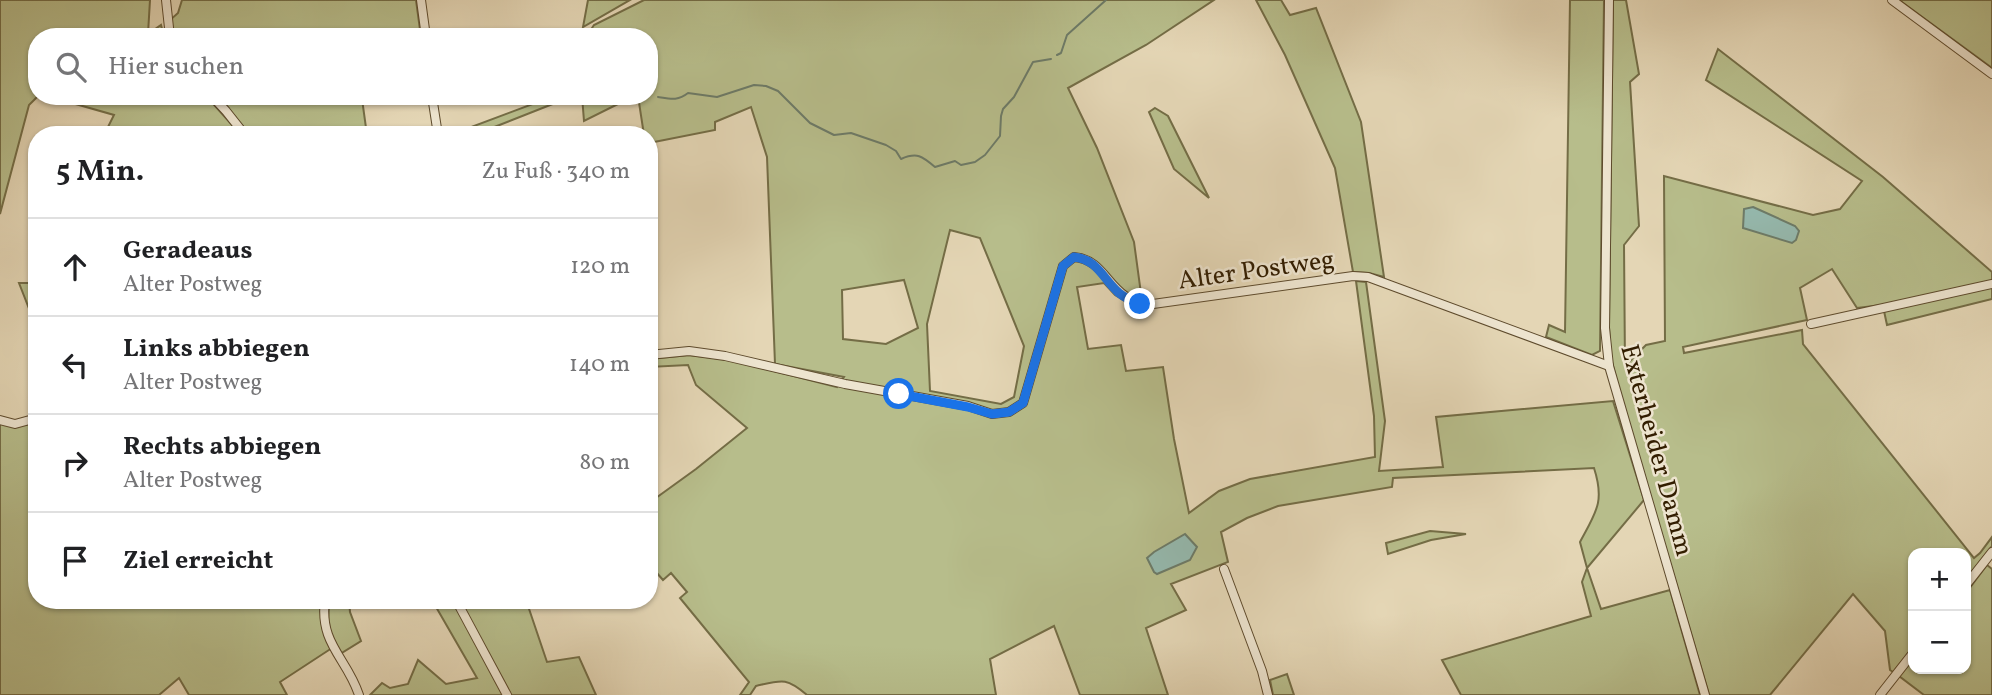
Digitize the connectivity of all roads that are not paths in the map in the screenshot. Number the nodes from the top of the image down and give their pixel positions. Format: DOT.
graph roads {
  1 [pos="166,0"];
  2 [pos="421,0"];
  3 [pos="1609,0"];
  4 [pos="1892,0"];
  5 [pos="169,28"];
  6 [pos="425,28"];
  7 [pos="1992,74"];
  8 [pos="220,105"];
  9 [pos="433,105"];
  10 [pos="238,126"];
  11 [pos="437,126"];
  12 [pos="1992,284"];
  13 [pos="1811,324"];
  14 [pos="658,354"];
  15 [pos="1609,366"];
  16 [pos="0,420"];
  17 [pos="28,420"];
  18 [pos="1992,552"];
  19 [pos="1989,562"];
  20 [pos="1224,569"];
  21 [pos="1971,580"];
  22 [pos="324,609"];
  23 [pos="461,609"];
  24 [pos="1908,659"];
  25 [pos="359,695"];
  26 [pos="507,695"];
  27 [pos="1269,695"];
  28 [pos="1705,695"];
  29 [pos="1880,695"];
  1 -- 5 [label="street"];
  2 -- 6 [label="street"];
  3 -- 15 [label="street, Exterheider Damm"];
  4 -- 7 [label="street"];
  8 -- 10 [label="street"];
  9 -- 11 [label="street"];
  12 -- 13 [label="street"];
  14 -- 15 [label="street, Alter Postweg"];
  15 -- 28 [label="street, Exterheider Damm"];
  16 -- 17 [label="street"];
  18 -- 19 [label="street"];
  19 -- 21 [label="street"];
  20 -- 27 [label="street"];
  22 -- 25 [label="street"];
  23 -- 26 [label="street"];
  24 -- 29 [label="street"];
}
